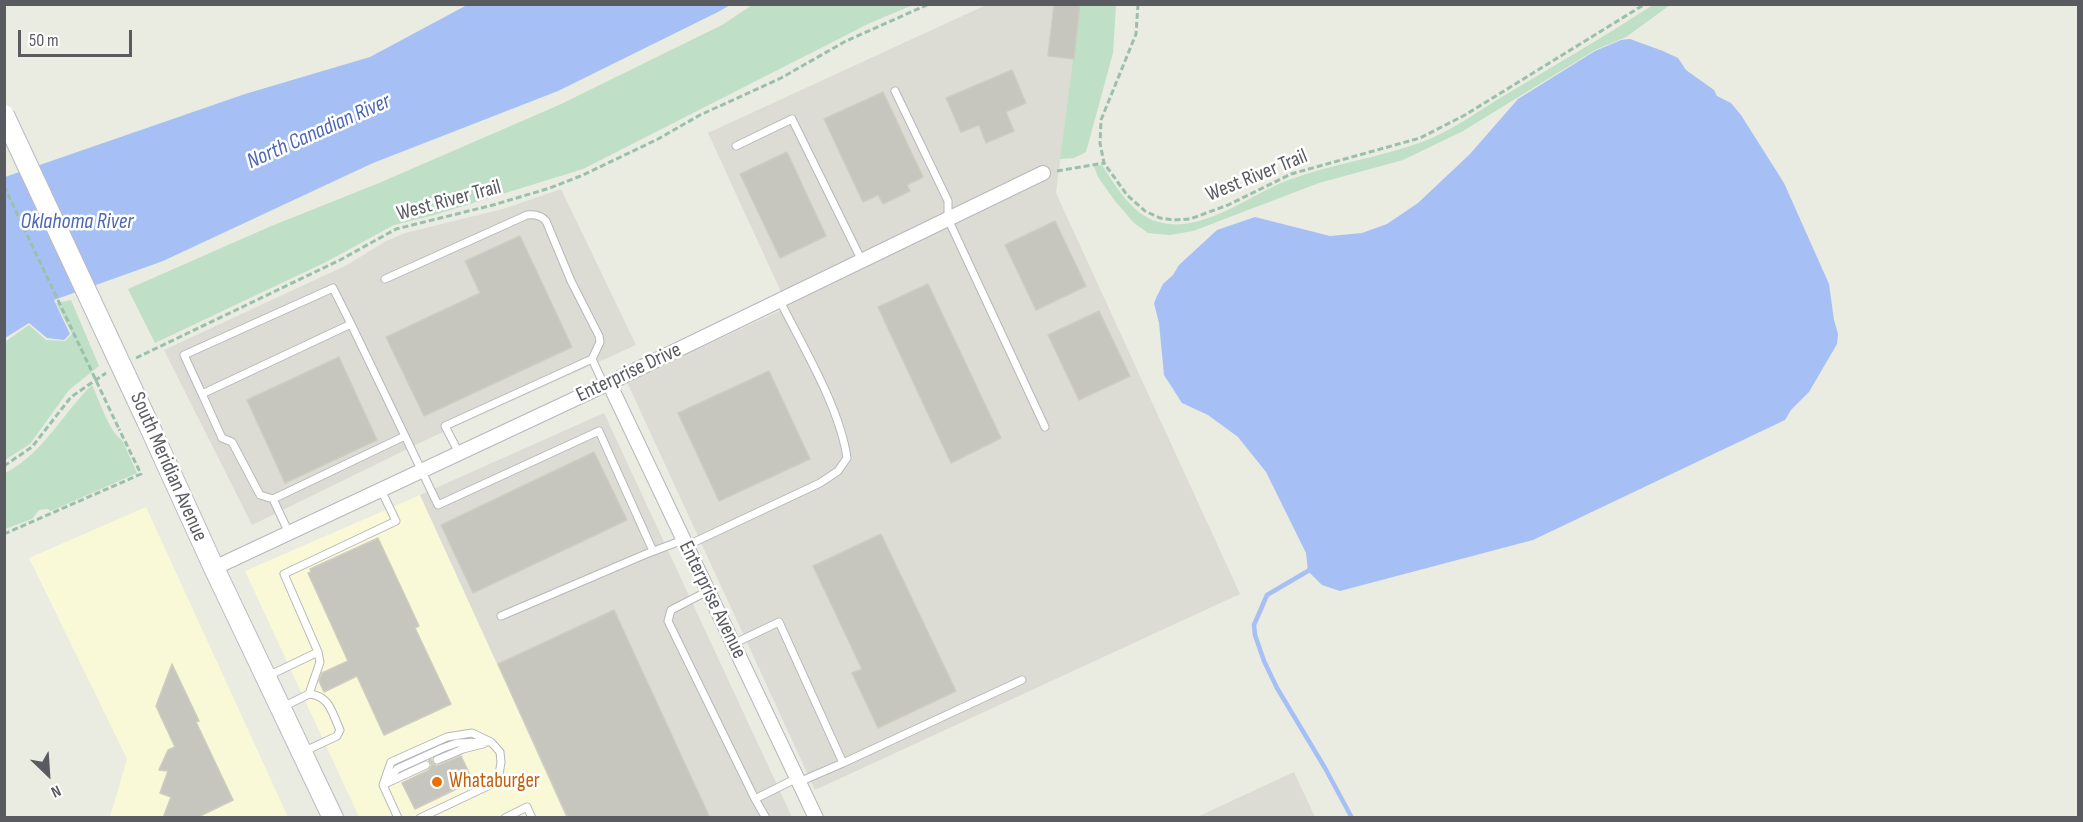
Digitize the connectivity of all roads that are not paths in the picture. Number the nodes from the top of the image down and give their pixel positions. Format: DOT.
graph roads {
  1 [pos="895,91"];
  2 [pos="4,115"];
  3 [pos="736,146"];
  4 [pos="1043,173"];
  5 [pos="948,219"];
  6 [pos="862,261"];
  7 [pos="385,279"];
  8 [pos="780,301"];
  9 [pos="351,324"];
  10 [pos="592,359"];
  11 [pos="607,384"];
  12 [pos="202,394"];
  13 [pos="1045,427"];
  14 [pos="405,436"];
  15 [pos="459,453"];
  16 [pos="422,471"];
  17 [pos="381,490"];
  18 [pos="273,499"];
  19 [pos="289,533"];
  20 [pos="684,543"];
  21 [pos="653,551"];
  22 [pos="214,568"];
  23 [pos="708,591"];
  24 [pos="501,616"];
  25 [pos="733,644"];
  26 [pos="318,652"];
  27 [pos="265,677"];
  28 [pos="1022,681"];
  29 [pos="309,694"];
  30 [pos="280,708"];
  31 [pos="491,742"];
  32 [pos="301,753"];
  33 [pos="437,760"];
  34 [pos="843,763"];
  35 [pos="426,765"];
  36 [pos="798,780"];
  37 [pos="384,785"];
  38 [pos="755,799"];
  39 [pos="333,818"];
  40 [pos="398,818"];
  41 [pos="420,818"];
  42 [pos="505,818"];
  43 [pos="532,818"];
  44 [pos="766,818"];
  45 [pos="816,818"];
  1 -- 5 [label="lane"];
  2 -- 22 [label="main road, South Meridian Avenue, bridge"];
  3 -- 6 [label="lane"];
  4 -- 5 [label="street, Enterprise Drive"];
  5 -- 6 [label="street, Enterprise Drive"];
  5 -- 13 [label="lane"];
  6 -- 8 [label="street, Enterprise Drive"];
  7 -- 10 [label="lane"];
  8 -- 11 [label="street, Enterprise Drive"];
  8 -- 20 [label="lane"];
  9 -- 12 [label="lane"];
  9 -- 12 [label="lane"];
  9 -- 14 [label="lane"];
  10 -- 11 [label="lane"];
  10 -- 15 [label="lane"];
  11 -- 15 [label="street, Enterprise Drive"];
  11 -- 20 [label="street, Enterprise Avenue"];
  12 -- 18 [label="lane"];
  14 -- 16 [label="lane"];
  14 -- 18 [label="lane"];
  15 -- 16 [label="street, Enterprise Drive"];
  16 -- 17 [label="street, Enterprise Drive"];
  16 -- 21 [label="lane"];
  17 -- 19 [label="street, Enterprise Drive"];
  17 -- 26 [label="lane"];
  18 -- 19 [label="lane"];
  19 -- 22 [label="street, Enterprise Drive"];
  20 -- 21 [label="lane"];
  20 -- 23 [label="street, Enterprise Avenue"];
  21 -- 24 [label="lane"];
  22 -- 27 [label="main road, South Meridian Avenue"];
  23 -- 25 [label="street, Enterprise Avenue"];
  23 -- 38 [label="lane"];
  25 -- 34 [label="lane"];
  25 -- 36 [label="street, Enterprise Avenue"];
  26 -- 27 [label="lane"];
  26 -- 29 [label="lane"];
  27 -- 30 [label="main road, South Meridian Avenue"];
  28 -- 34 [label="lane"];
  29 -- 30 [label="lane"];
  29 -- 32 [label="lane"];
  30 -- 32 [label="main road, South Meridian Avenue"];
  31 -- 33 [label="lane"];
  31 -- 37 [label="lane"];
  31 -- 41 [label="lane"];
  32 -- 39 [label="main road, South Meridian Avenue"];
  34 -- 36 [label="lane"];
  35 -- 37 [label="lane"];
  36 -- 38 [label="lane"];
  36 -- 45 [label="street, Enterprise Avenue"];
  37 -- 40 [label="lane"];
  38 -- 44 [label="lane"];
  42 -- 43 [label="lane"];
}
